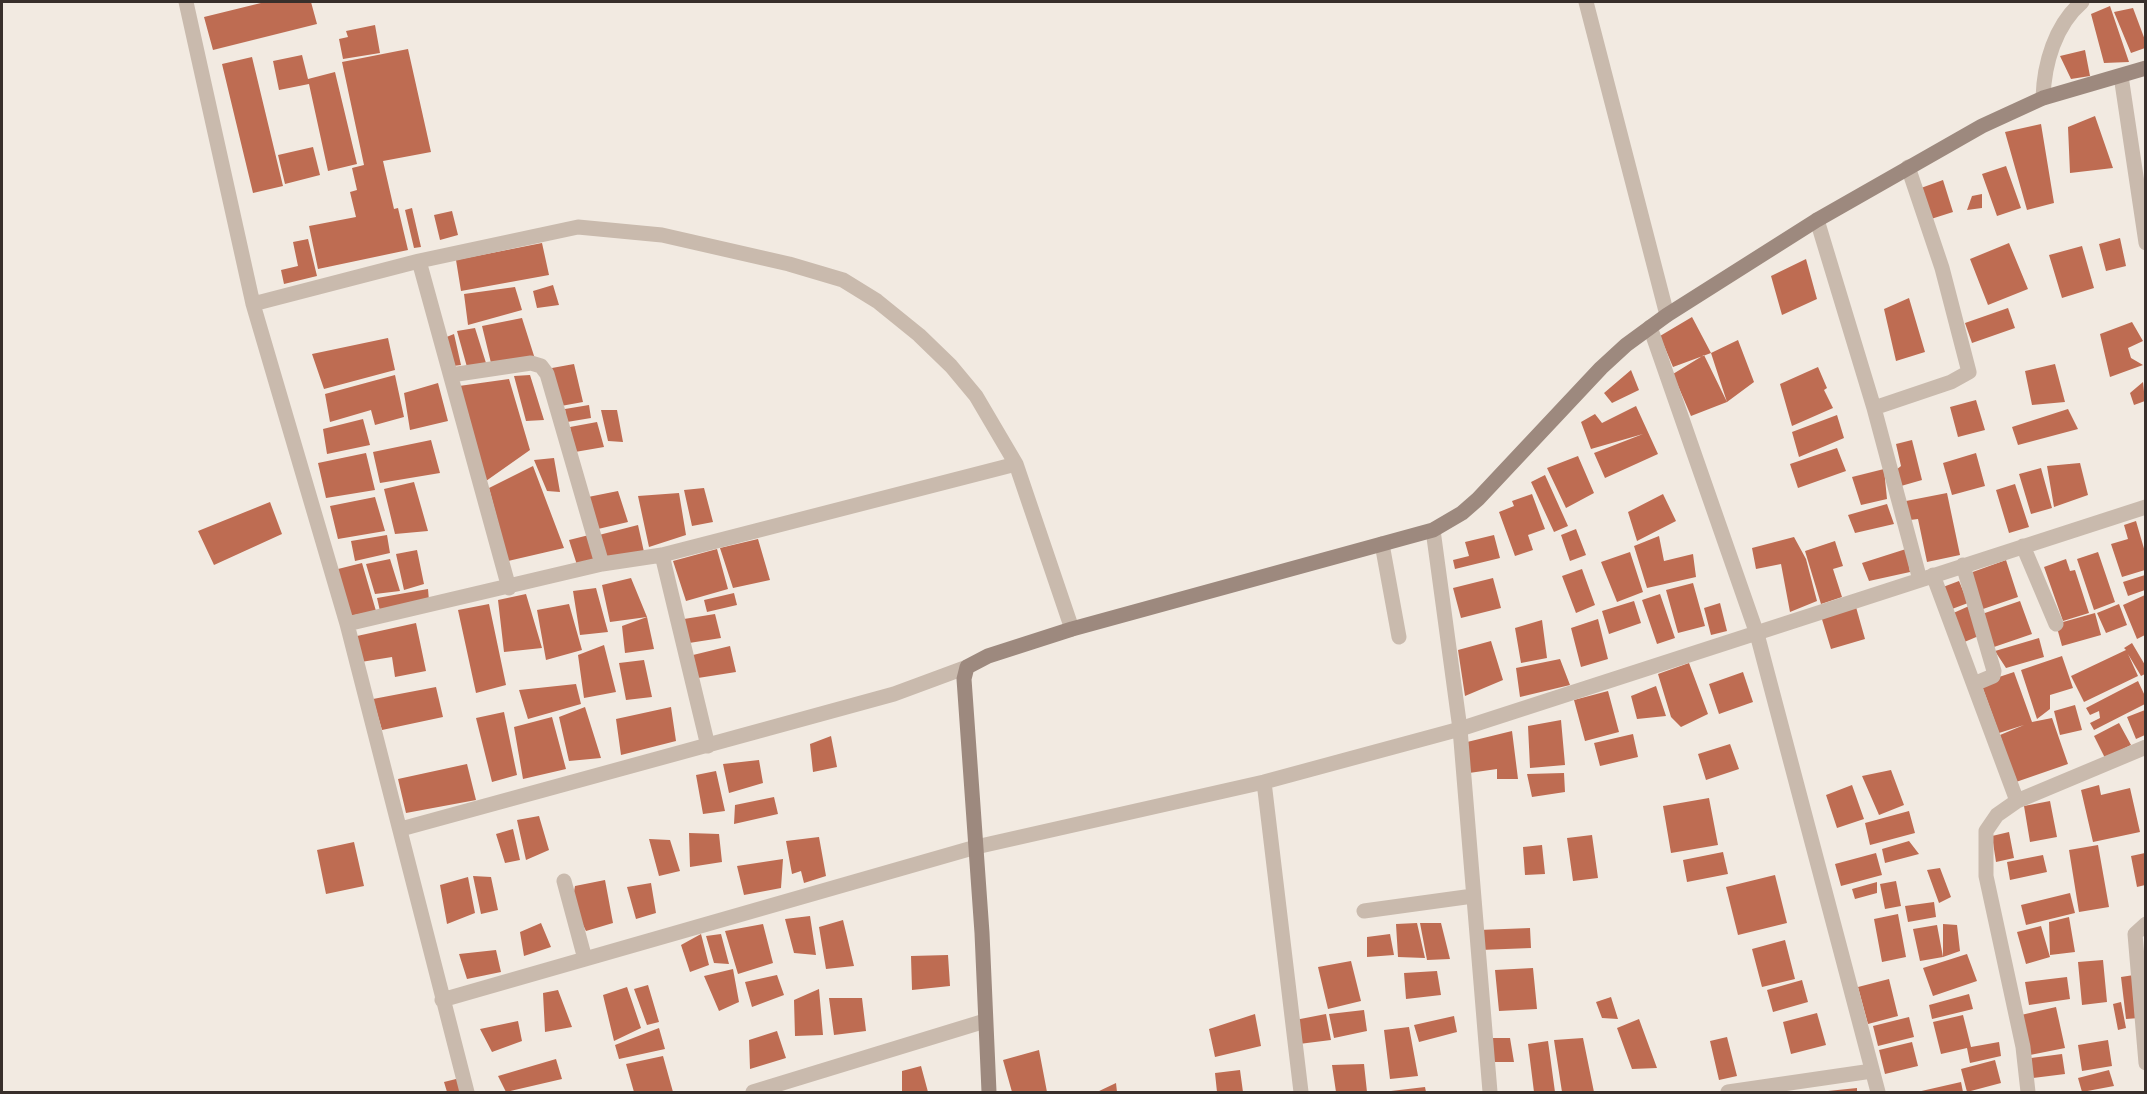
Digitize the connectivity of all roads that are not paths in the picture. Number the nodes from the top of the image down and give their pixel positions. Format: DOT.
graph roads {
  1 [pos="186,2"];
  2 [pos="1586,2"];
  3 [pos="2082,2"];
  4 [pos="2145,68"];
  5 [pos="2121,76"];
  6 [pos="2043,98"];
  7 [pos="1908,167"];
  8 [pos="1816,220"];
  9 [pos="2145,243"];
  10 [pos="419,261"];
  11 [pos="253,304"];
  12 [pos="1667,315"];
  13 [pos="1650,327"];
  14 [pos="451,375"];
  15 [pos="1874,408"];
  16 [pos="1016,464"];
  17 [pos="2145,507"];
  18 [pos="1433,530"];
  19 [pos="1382,544"];
  20 [pos="2023,546"];
  21 [pos="662,555"];
  22 [pos="602,564"];
  23 [pos="1964,565"];
  24 [pos="1926,577"];
  25 [pos="510,588"];
  26 [pos="347,624"];
  27 [pos="2056,624"];
  28 [pos="1072,629"];
  29 [pos="1757,634"];
  30 [pos="1399,637"];
  31 [pos="967,667"];
  32 [pos="1974,684"];
  33 [pos="1460,729"];
  34 [pos="708,746"];
  35 [pos="2145,747"];
  36 [pos="1264,782"];
  37 [pos="2017,801"];
  38 [pos="401,829"];
  39 [pos="976,847"];
  40 [pos="564,880"];
  41 [pos="1473,896"];
  42 [pos="1364,911"];
  43 [pos="2145,924"];
  44 [pos="585,959"];
  45 [pos="442,1000"];
  46 [pos="985,1022"];
  47 [pos="2145,1063"];
  48 [pos="1872,1071"];
  49 [pos="782,1088"];
  50 [pos="467,1092"];
  51 [pos="753,1092"];
  52 [pos="989,1092"];
  53 [pos="1301,1092"];
  54 [pos="1490,1092"];
  55 [pos="1728,1092"];
  56 [pos="1878,1092"];
  57 [pos="2028,1092"];
  1 -- 11 [label="street"];
  2 -- 12 [label="street"];
  3 -- 6 [label="street"];
  4 -- 5 [label="street"];
  5 -- 6 [label="street"];
  5 -- 9 [label="street"];
  6 -- 7 [label="street"];
  7 -- 8 [label="street"];
  7 -- 15 [label="street"];
  8 -- 12 [label="street"];
  8 -- 15 [label="street"];
  10 -- 11 [label="street"];
  10 -- 14 [label="street"];
  10 -- 16 [label="street"];
  11 -- 26 [label="street"];
  12 -- 13 [label="street"];
  13 -- 18 [label="street"];
  13 -- 29 [label="street"];
  14 -- 22 [label="street"];
  14 -- 25 [label="street"];
  15 -- 24 [label="street"];
  16 -- 21 [label="street"];
  16 -- 28 [label="street"];
  17 -- 20 [label="street"];
  18 -- 19 [label="street"];
  18 -- 33 [label="street"];
  19 -- 28 [label="street"];
  19 -- 30 [label="street"];
  20 -- 23 [label="street"];
  20 -- 27 [label="street"];
  21 -- 22 [label="street"];
  21 -- 34 [label="street"];
  22 -- 25 [label="street"];
  23 -- 24 [label="street"];
  23 -- 32 [label="street"];
  24 -- 29 [label="street"];
  24 -- 32 [label="street"];
  25 -- 26 [label="street"];
  26 -- 38 [label="street"];
  28 -- 31 [label="street"];
  29 -- 33 [label="street"];
  29 -- 48 [label="street"];
  31 -- 34 [label="street"];
  31 -- 39 [label="street"];
  32 -- 37 [label="street"];
  33 -- 36 [label="street"];
  33 -- 41 [label="street"];
  34 -- 38 [label="street"];
  35 -- 37 [label="street"];
  36 -- 39 [label="street"];
  36 -- 53 [label="street"];
  37 -- 57 [label="street"];
  38 -- 45 [label="street"];
  39 -- 44 [label="street"];
  39 -- 46 [label="street"];
  40 -- 44 [label="street"];
  41 -- 42 [label="street"];
  41 -- 54 [label="street"];
  43 -- 47 [label="street"];
  44 -- 45 [label="street"];
  45 -- 50 [label="street"];
  46 -- 49 [label="street"];
  46 -- 52 [label="street"];
  48 -- 55 [label="street"];
  48 -- 56 [label="street"];
  49 -- 51 [label="street"];
}
